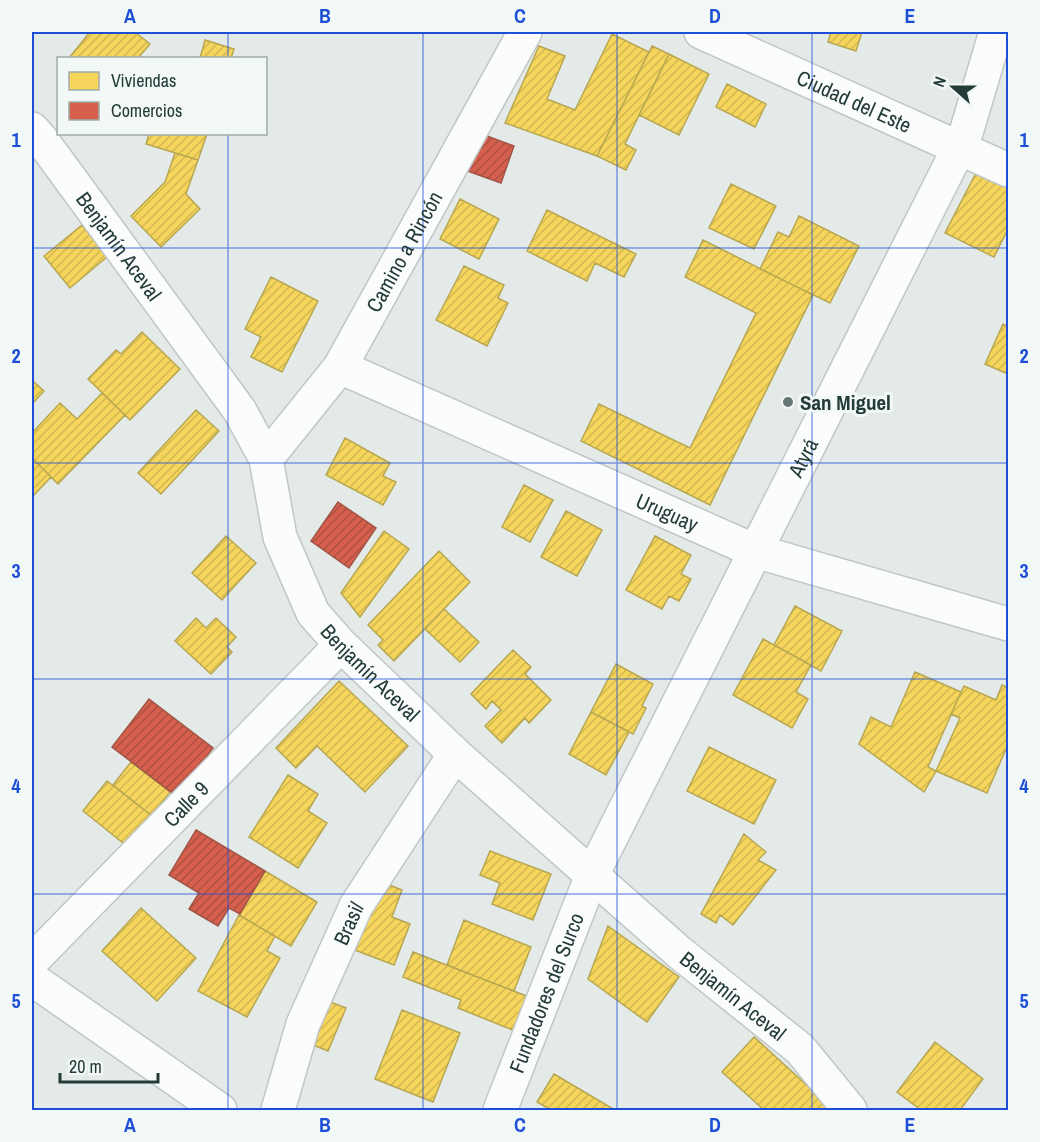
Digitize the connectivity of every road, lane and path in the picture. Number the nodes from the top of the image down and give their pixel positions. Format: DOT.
graph roads {
  1 [pos="525,32"];
  2 [pos="701,32"];
  3 [pos="996,32"];
  4 [pos="32,129"];
  5 [pos="958,148"];
  6 [pos="1008,170"];
  7 [pos="340,367"];
  8 [pos="266,459"];
  9 [pos="755,551"];
  10 [pos="1008,624"];
  11 [pos="340,645"];
  12 [pos="455,754"];
  13 [pos="592,875"];
  14 [pos="32,962"];
  15 [pos="32,979"];
  16 [pos="220,1110"];
  17 [pos="278,1110"];
  18 [pos="500,1110"];
  19 [pos="850,1110"];
  1 -- 7 [label="street, Camino a Rincón"];
  2 -- 5 [label="street, Ciudad del Este"];
  3 -- 5 [label="street, Atyrá"];
  4 -- 8 [label="street, Benjamín Aceval"];
  5 -- 6 [label="street, Ciudad del Este"];
  5 -- 9 [label="street, Atyrá"];
  7 -- 8 [label="street, Camino a Rincón"];
  7 -- 9 [label="street, Uruguay"];
  8 -- 11 [label="street, Benjamín Aceval"];
  9 -- 10 [label="street, Uruguay"];
  9 -- 13 [label="street, Atyrá"];
  11 -- 12 [label="street, Benjamín Aceval"];
  11 -- 14 [label="street, Calle 9"];
  12 -- 13 [label="street, Benjamín Aceval"];
  12 -- 17 [label="street, Brasil"];
  13 -- 18 [label="street, Fundadores del Surco"];
  13 -- 19 [label="street, Benjamín Aceval"];
  15 -- 16 [label="street"];
}
